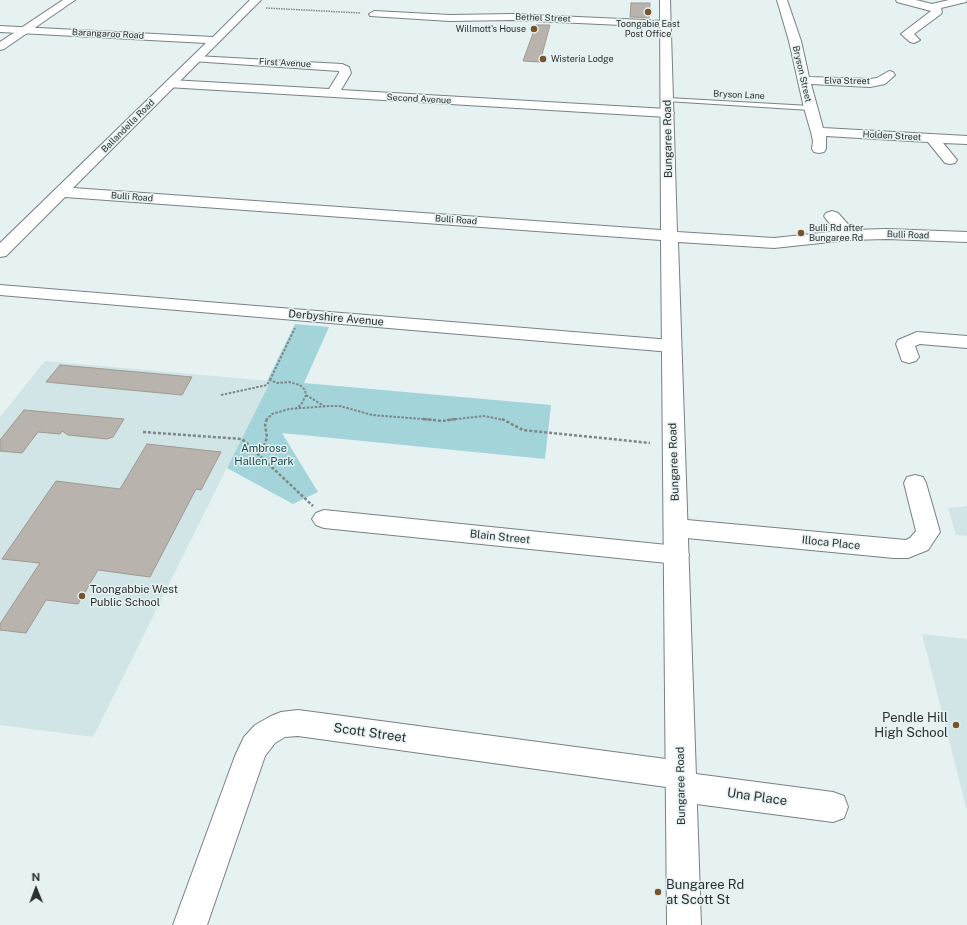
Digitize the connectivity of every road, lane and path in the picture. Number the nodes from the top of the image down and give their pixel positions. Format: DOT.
graph roads {
  1 [pos="70,0"];
  2 [pos="665,0"];
  3 [pos="782,0"];
  4 [pos="901,0"];
  5 [pos="962,0"];
  6 [pos="252,4"];
  7 [pos="932,7"];
  8 [pos="374,14"];
  9 [pos="665,24"];
  10 [pos="0,29"];
  11 [pos="26,30"];
  12 [pos="215,40"];
  13 [pos="914,40"];
  14 [pos="0,48"];
  15 [pos="196,58"];
  16 [pos="889,74"];
  17 [pos="804,80"];
  18 [pos="170,84"];
  19 [pos="332,94"];
  20 [pos="667,106"];
  21 [pos="810,108"];
  22 [pos="818,132"];
  23 [pos="933,139"];
  24 [pos="967,140"];
  25 [pos="819,149"];
  26 [pos="950,160"];
  27 [pos="62,192"];
  28 [pos="832,216"];
  29 [pos="849,235"];
  30 [pos="670,236"];
  31 [pos="967,237"];
  32 [pos="0,252"];
  33 [pos="0,290"];
  34 [pos="298,322"];
  35 [pos="967,342"];
  36 [pos="671,346"];
  37 [pos="909,357"];
  38 [pos="270,380"];
  39 [pos="221,394"];
  40 [pos="306,395"];
  41 [pos="325,406"];
  42 [pos="295,409"];
  43 [pos="143,432"];
  44 [pos="650,442"];
  45 [pos="258,454"];
  46 [pos="915,483"];
  47 [pos="324,519"];
  48 [pos="676,528"];
  49 [pos="676,555"];
  50 [pos="681,781"];
  51 [pos="833,807"];
  52 [pos="190,925"];
  53 [pos="684,925"];
  1 -- 11 [label="street"];
  2 -- 9 [label="street, Bungaree Road"];
  3 -- 17 [label="street, Bryson Street"];
  4 -- 7 [label="street"];
  5 -- 7 [label="street"];
  6 -- 8 [label="path"];
  6 -- 12 [label="street, Ballandella Road"];
  7 -- 13 [label="street"];
  8 -- 9 [label="street, Bethel Street"];
  9 -- 20 [label="street, Bungaree Road"];
  10 -- 11 [label="street, Barangaroo Road"];
  11 -- 12 [label="street, Barangaroo Road"];
  11 -- 14 [label="street"];
  12 -- 15 [label="street, Ballandella Road"];
  15 -- 18 [label="street, Ballandella Road"];
  15 -- 19 [label="street, First Avenue"];
  16 -- 17 [label="street, Elva Street"];
  17 -- 21 [label="street, Bryson Street"];
  18 -- 19 [label="street, Second Avenue"];
  18 -- 27 [label="street, Ballandella Road"];
  19 -- 20 [label="street, Second Avenue"];
  20 -- 21 [label="lane, Bryson Lane"];
  20 -- 30 [label="street, Bungaree Road"];
  21 -- 22 [label="street, Bryson Street"];
  22 -- 23 [label="street, Holden Street"];
  22 -- 25 [label="street, Bryson Street"];
  23 -- 24 [label="street, Holden Street"];
  23 -- 26 [label="street"];
  27 -- 30 [label="street, Bulli Road"];
  27 -- 32 [label="street, Ballandella Road"];
  28 -- 29 [label="street"];
  29 -- 30 [label="street, Bulli Road"];
  29 -- 31 [label="street, Bulli Road"];
  30 -- 36 [label="street, Bungaree Road"];
  33 -- 36 [label="street, Derbyshire Avenue"];
  34 -- 38 [label="path"];
  35 -- 37 [label="street"];
  36 -- 48 [label="street, Bungaree Road"];
  38 -- 39 [label="path"];
  38 -- 40 [label="path"];
  40 -- 41 [label="path"];
  40 -- 42 [label="path"];
  41 -- 42 [label="path"];
  41 -- 44 [label="path"];
  42 -- 45 [label="path"];
  43 -- 45 [label="path"];
  45 -- 47 [label="path"];
  46 -- 48 [label="street, Illoca Place"];
  47 -- 49 [label="street, Blain Street"];
  48 -- 49 [label="street, Bungaree Road"];
  49 -- 50 [label="street, Bungaree Road"];
  50 -- 51 [label="street, Una Place"];
  50 -- 52 [label="street, Scott Street"];
  50 -- 53 [label="street, Bungaree Road"];
}
